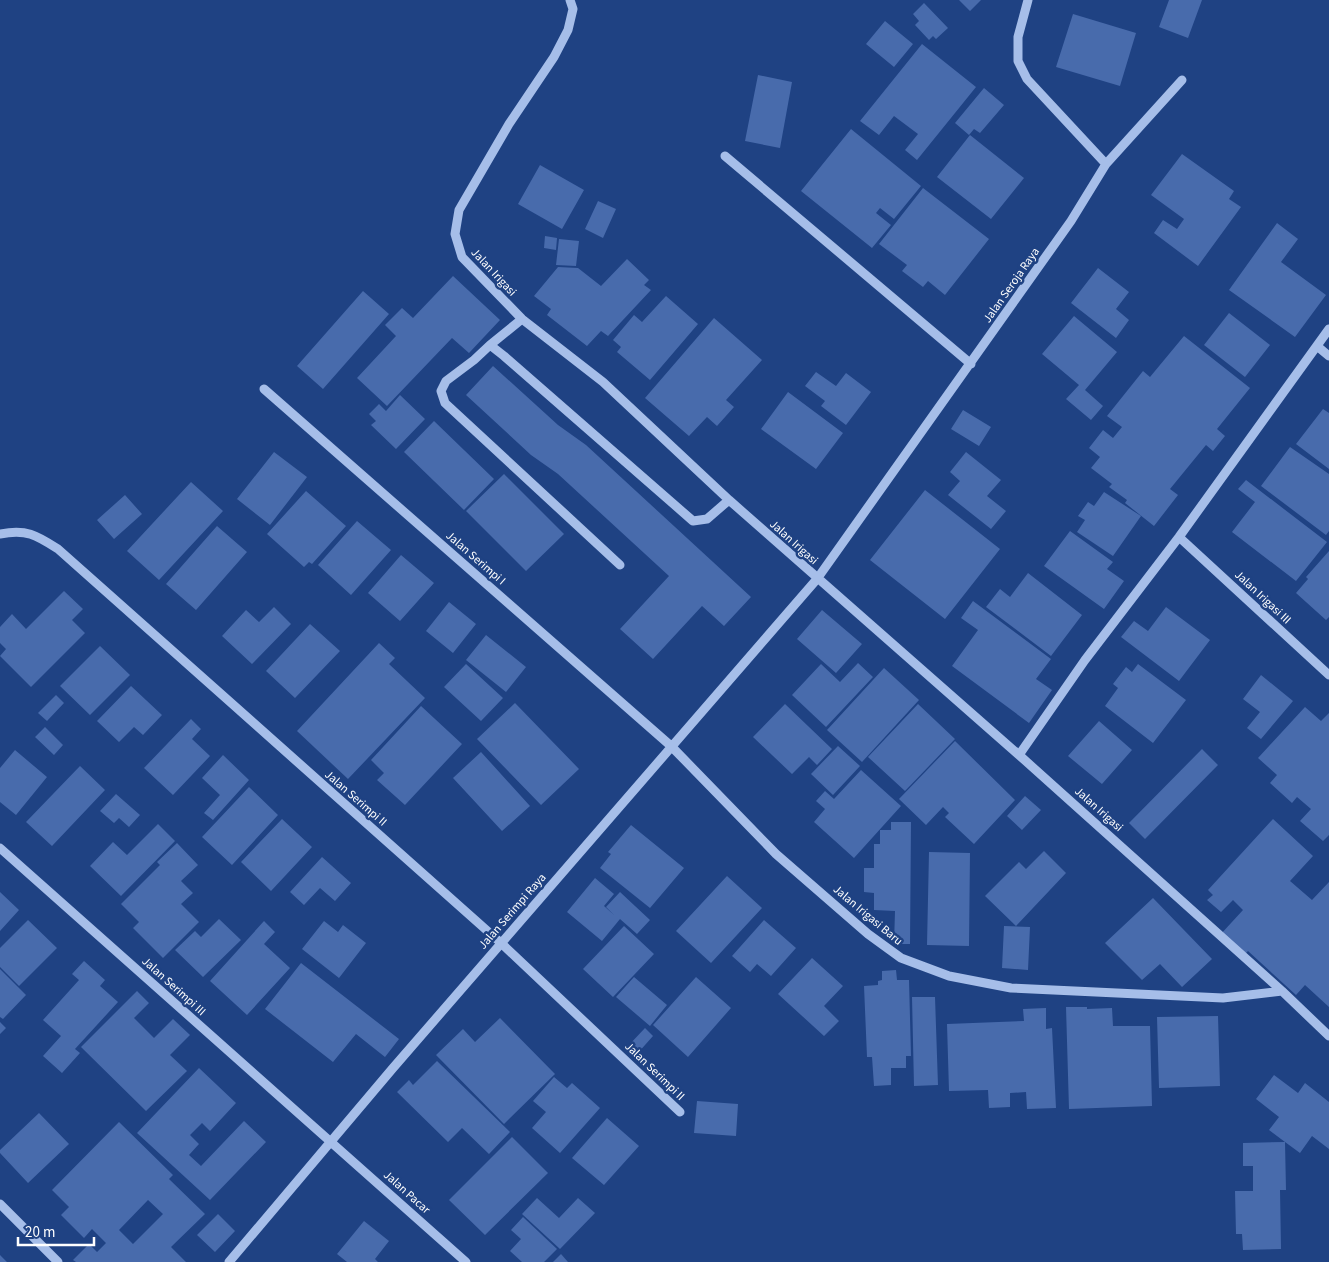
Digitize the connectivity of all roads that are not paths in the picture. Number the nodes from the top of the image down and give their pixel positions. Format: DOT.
graph roads {
  1 [pos="570,0"];
  2 [pos="1028,0"];
  3 [pos="1182,80"];
  4 [pos="725,156"];
  5 [pos="1106,164"];
  6 [pos="522,319"];
  7 [pos="1329,329"];
  8 [pos="490,345"];
  9 [pos="1317,346"];
  10 [pos="1329,356"];
  11 [pos="971,364"];
  12 [pos="264,389"];
  13 [pos="729,500"];
  14 [pos="0,534"];
  15 [pos="1180,538"];
  16 [pos="620,565"];
  17 [pos="817,579"];
  18 [pos="1329,675"];
  19 [pos="671,746"];
  20 [pos="1019,755"];
  21 [pos="0,848"];
  22 [pos="501,942"];
  23 [pos="1282,992"];
  24 [pos="1329,1036"];
  25 [pos="680,1112"];
  26 [pos="331,1141"];
  27 [pos="0,1204"];
  28 [pos="58,1262"];
  29 [pos="229,1262"];
  30 [pos="466,1262"];
  1 -- 6 [label="street, Jalan Irigasi"];
  2 -- 5 [label="street"];
  3 -- 5 [label="street, Jalan Seroja Raya"];
  4 -- 11 [label="street"];
  5 -- 11 [label="street, Jalan Seroja Raya"];
  6 -- 8 [label="street"];
  6 -- 13 [label="street, Jalan Irigasi"];
  7 -- 9 [label="street"];
  8 -- 13 [label="street"];
  8 -- 16 [label="street"];
  9 -- 10 [label="street"];
  9 -- 15 [label="street"];
  11 -- 17 [label="street, Jalan Seroja Raya"];
  12 -- 19 [label="street, Jalan Serimpi I"];
  13 -- 17 [label="street, Jalan Irigasi"];
  14 -- 22 [label="street, Jalan Serimpi II"];
  15 -- 18 [label="street, Jalan Irigasi III"];
  15 -- 20 [label="street"];
  17 -- 19 [label="street, Jalan Serimpi Raya"];
  17 -- 20 [label="street, Jalan Irigasi"];
  19 -- 22 [label="street, Jalan Serimpi Raya"];
  19 -- 23 [label="street, Jalan Irigasi Baru"];
  20 -- 23 [label="street, Jalan Irigasi"];
  21 -- 26 [label="street, Jalan Serimpi III"];
  22 -- 25 [label="street, Jalan Serimpi II"];
  22 -- 26 [label="street, Jalan Serimpi Raya"];
  23 -- 24 [label="street, Jalan Irigasi"];
  26 -- 29 [label="street, Jalan Serimpi Raya"];
  26 -- 30 [label="street, Jalan Pacar"];
  27 -- 28 [label="street"];
}
